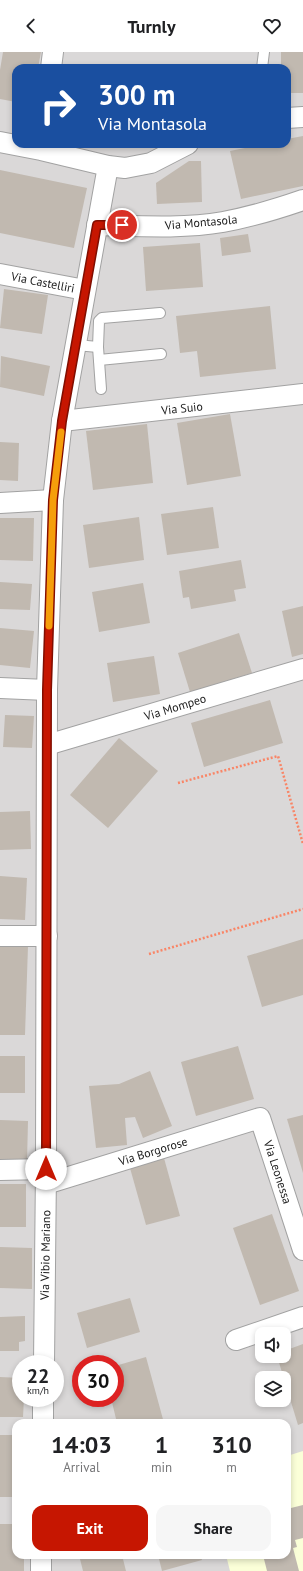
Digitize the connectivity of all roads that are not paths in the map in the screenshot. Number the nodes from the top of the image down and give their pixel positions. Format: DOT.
graph roads {
  1 [pos="54,52"];
  2 [pos="264,52"];
  3 [pos="52,64"];
  4 [pos="262,64"];
  5 [pos="303,117"];
  6 [pos="291,118"];
  7 [pos="0,142"];
  8 [pos="12,143"];
  9 [pos="45,148"];
  10 [pos="180,148"];
  11 [pos="108,166"];
  12 [pos="303,200"];
  13 [pos="97,225"];
  14 [pos="0,274"];
  15 [pos="85,290"];
  16 [pos="160,313"];
  17 [pos="76,345"];
  18 [pos="98,347"];
  19 [pos="161,354"];
  20 [pos="99,360"];
  21 [pos="101,389"];
  22 [pos="303,394"];
  23 [pos="62,421"];
  24 [pos="53,500"];
  25 [pos="0,503"];
  26 [pos="303,668"];
  27 [pos="0,688"];
  28 [pos="47,690"];
  29 [pos="47,745"];
  30 [pos="0,936"];
  31 [pos="47,936"];
  32 [pos="260,1118"];
  33 [pos="0,1170"];
  34 [pos="46,1176"];
  35 [pos="303,1250"];
  36 [pos="303,1317"];
  37 [pos="236,1340"];
  38 [pos="44,1355"];
  39 [pos="43,1407"];
  40 [pos="43,1419"];
  41 [pos="41,1559"];
  42 [pos="41,1571"];
  1 -- 3 [label="street"];
  2 -- 4 [label="lane"];
  5 -- 6 [label="street"];
  7 -- 8 [label="street"];
  9 -- 11 [label="street"];
  10 -- 11 [label="street"];
  11 -- 13 [label="street, Via Vibio Mariano"];
  12 -- 13 [label="street, Via Montasola"];
  13 -- 15 [label="street, Via Vibio Mariano"];
  14 -- 15 [label="street, Via Castelliri"];
  15 -- 17 [label="street, Via Vibio Mariano"];
  16 -- 18 [label="lane"];
  17 -- 18 [label="lane"];
  17 -- 23 [label="street, Via Vibio Mariano"];
  18 -- 20 [label="lane"];
  19 -- 20 [label="lane"];
  20 -- 21 [label="lane"];
  22 -- 23 [label="street, Via Suio"];
  23 -- 24 [label="street, Via Vibio Mariano"];
  24 -- 25 [label="street"];
  24 -- 28 [label="street, Via Vibio Mariano"];
  26 -- 29 [label="street, Via Mompeo"];
  27 -- 28 [label="street"];
  28 -- 29 [label="street, Via Vibio Mariano"];
  29 -- 31 [label="street, Via Vibio Mariano"];
  30 -- 31 [label="street"];
  31 -- 34 [label="street, Via Vibio Mariano"];
  32 -- 34 [label="street, Via Borgorose"];
  32 -- 35 [label="street, Via Leonessa"];
  33 -- 34 [label="street, Via Borgorose"];
  34 -- 38 [label="street, Via Vibio Mariano"];
  36 -- 37 [label="street"];
  39 -- 40 [label="street"];
  41 -- 42 [label="street"];
}
